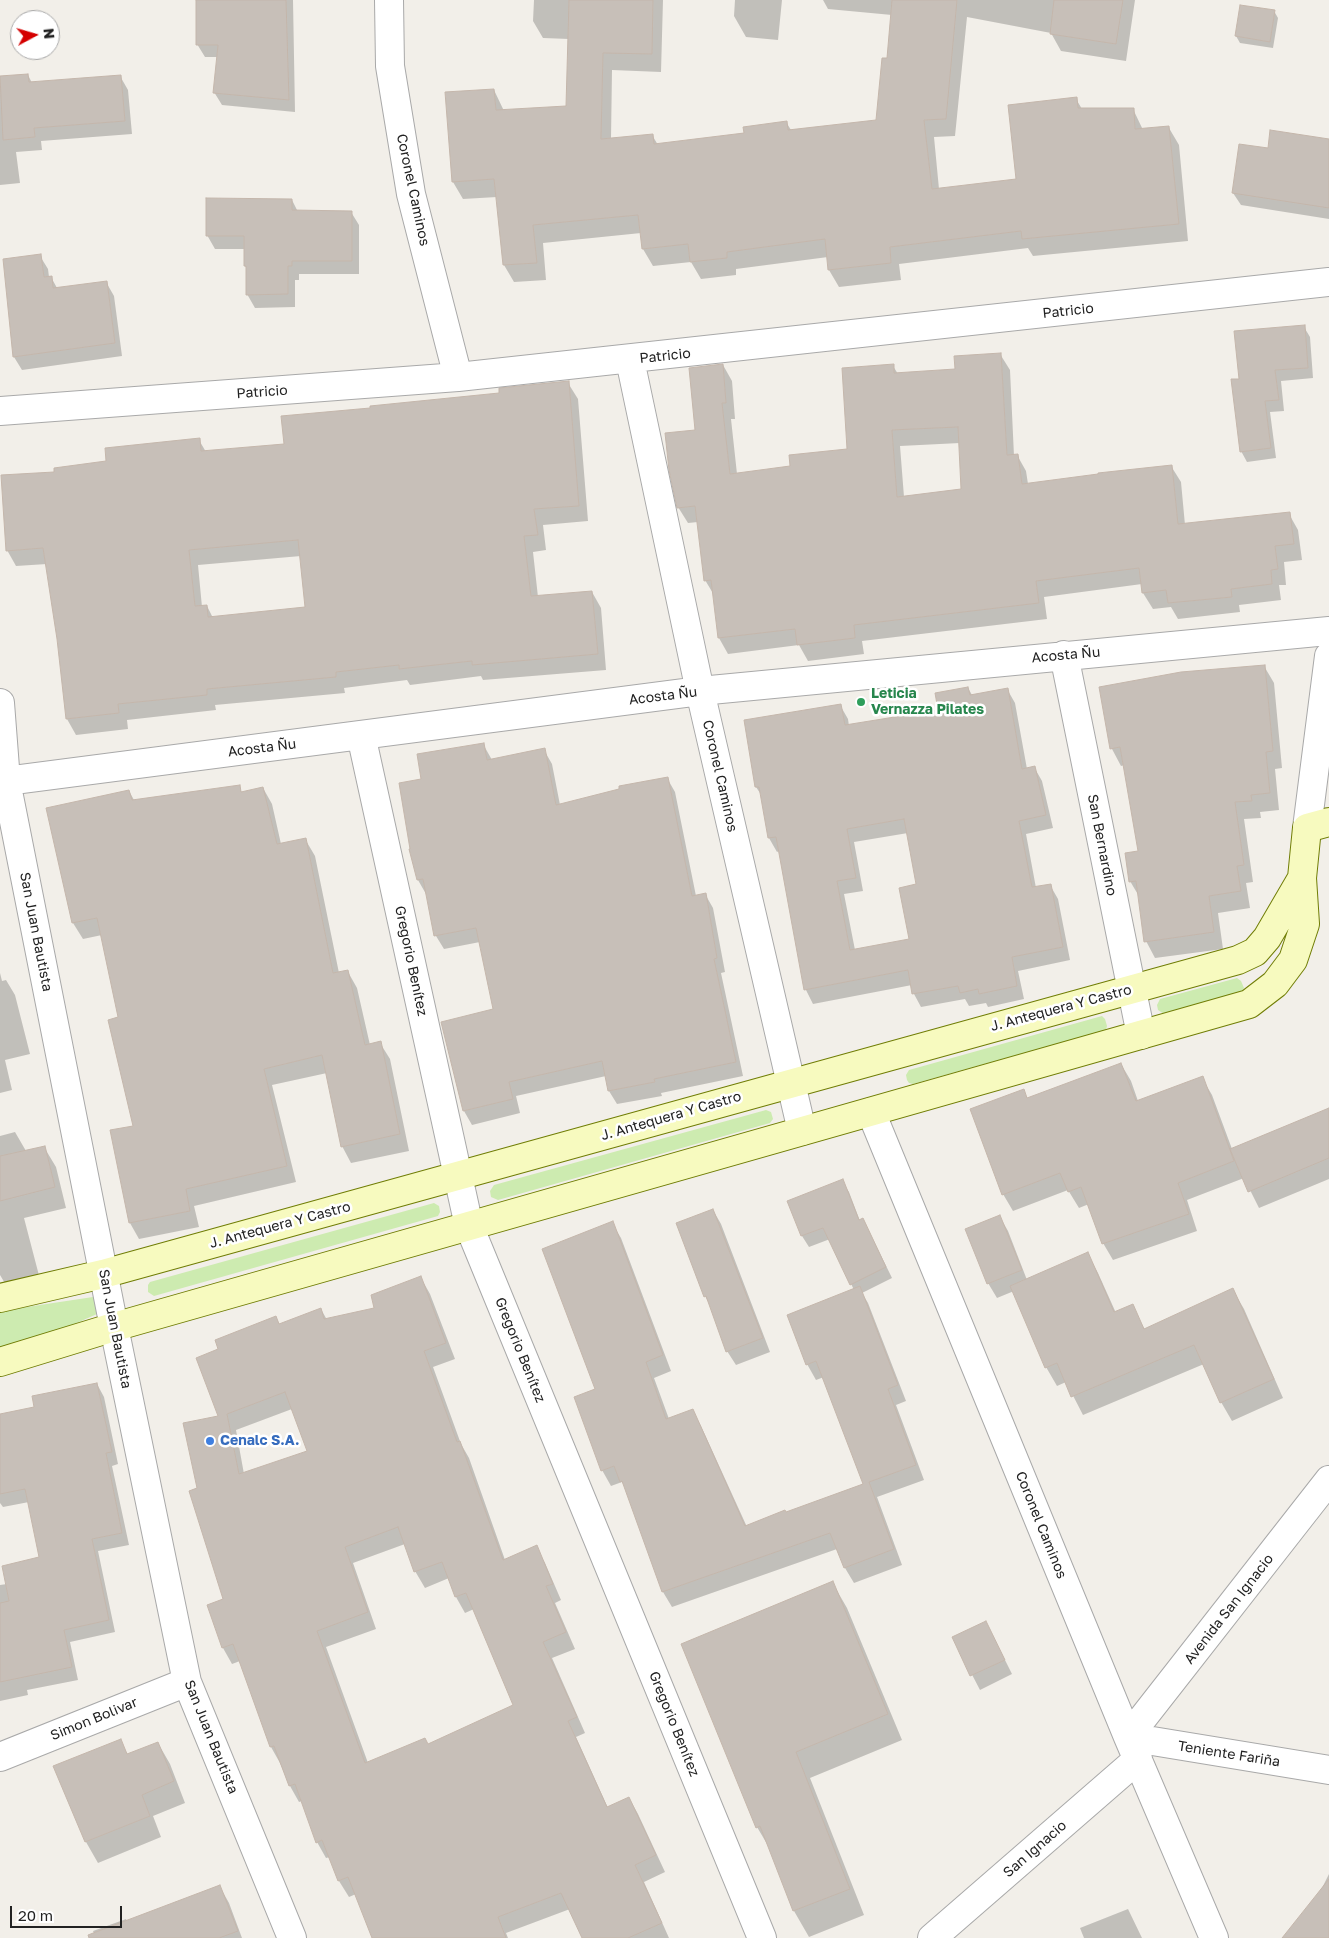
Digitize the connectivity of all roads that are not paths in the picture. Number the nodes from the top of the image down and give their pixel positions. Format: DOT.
graph roads {
  1 [pos="389,0"];
  2 [pos="1329,282"];
  3 [pos="630,360"];
  4 [pos="458,377"];
  5 [pos="0,411"];
  6 [pos="1329,631"];
  7 [pos="1064,655"];
  8 [pos="1329,656"];
  9 [pos="700,691"];
  10 [pos="0,703"];
  11 [pos="361,735"];
  12 [pos="3,780"];
  13 [pos="1318,825"];
  14 [pos="1302,878"];
  15 [pos="1131,989"];
  16 [pos="1141,1035"];
  17 [pos="791,1083"];
  18 [pos="872,1112"];
  19 [pos="802,1132"];
  20 [pos="458,1176"];
  21 [pos="469,1226"];
  22 [pos="103,1274"];
  23 [pos="0,1298"];
  24 [pos="114,1327"];
  25 [pos="0,1362"];
  26 [pos="1329,1480"];
  27 [pos="188,1682"];
  28 [pos="1133,1748"];
  29 [pos="0,1757"];
  30 [pos="1329,1770"];
  31 [pos="292,1938"];
  32 [pos="762,1938"];
  33 [pos="932,1938"];
  34 [pos="1214,1938"];
  1 -- 4 [label="street, Coronel Caminos"];
  2 -- 3 [label="street, Patricio"];
  3 -- 4 [label="street, Patricio"];
  3 -- 9 [label="street, Coronel Caminos"];
  4 -- 5 [label="street, Patricio"];
  6 -- 7 [label="street, Acosta Ñu"];
  7 -- 9 [label="street, Acosta Ñu"];
  7 -- 15 [label="street, San Bernardino"];
  8 -- 13 [label="street"];
  9 -- 11 [label="street, Acosta Ñu"];
  9 -- 17 [label="street, Coronel Caminos"];
  10 -- 12 [label="street, San Juan Bautista"];
  11 -- 12 [label="street, Acosta Ñu"];
  11 -- 20 [label="street, Gregorio Benítez"];
  12 -- 22 [label="street, San Juan Bautista"];
  13 -- 14 [label="street, J. Antequera Y Castro"];
  14 -- 15 [label="street, J. Antequera Y Castro"];
  14 -- 16 [label="street, J. Antequera Y Castro"];
  15 -- 16 [label="street, San Bernardino"];
  15 -- 17 [label="street, J. Antequera Y Castro"];
  16 -- 18 [label="street, J. Antequera Y Castro"];
  17 -- 19 [label="street, Coronel Caminos"];
  17 -- 20 [label="street, J. Antequera Y Castro"];
  18 -- 19 [label="street, J. Antequera Y Castro"];
  18 -- 28 [label="street, Coronel Caminos"];
  19 -- 21 [label="street, J. Antequera Y Castro"];
  20 -- 21 [label="street, Gregorio Benítez"];
  20 -- 22 [label="street, J. Antequera Y Castro"];
  21 -- 24 [label="street, J. Antequera Y Castro"];
  21 -- 32 [label="street, Gregorio Benítez"];
  22 -- 23 [label="street, J. Antequera Y Castro"];
  22 -- 24 [label="street, San Juan Bautista"];
  24 -- 25 [label="street, J. Antequera Y Castro"];
  24 -- 27 [label="street, San Juan Bautista"];
  26 -- 28 [label="street, Avenida San Ignacio"];
  27 -- 29 [label="street, Simon Bolivar"];
  27 -- 31 [label="street, San Juan Bautista"];
  28 -- 30 [label="street, Teniente Fariña"];
  28 -- 33 [label="street, San Ignacio"];
  28 -- 34 [label="street, Coronel Caminos"];
}
